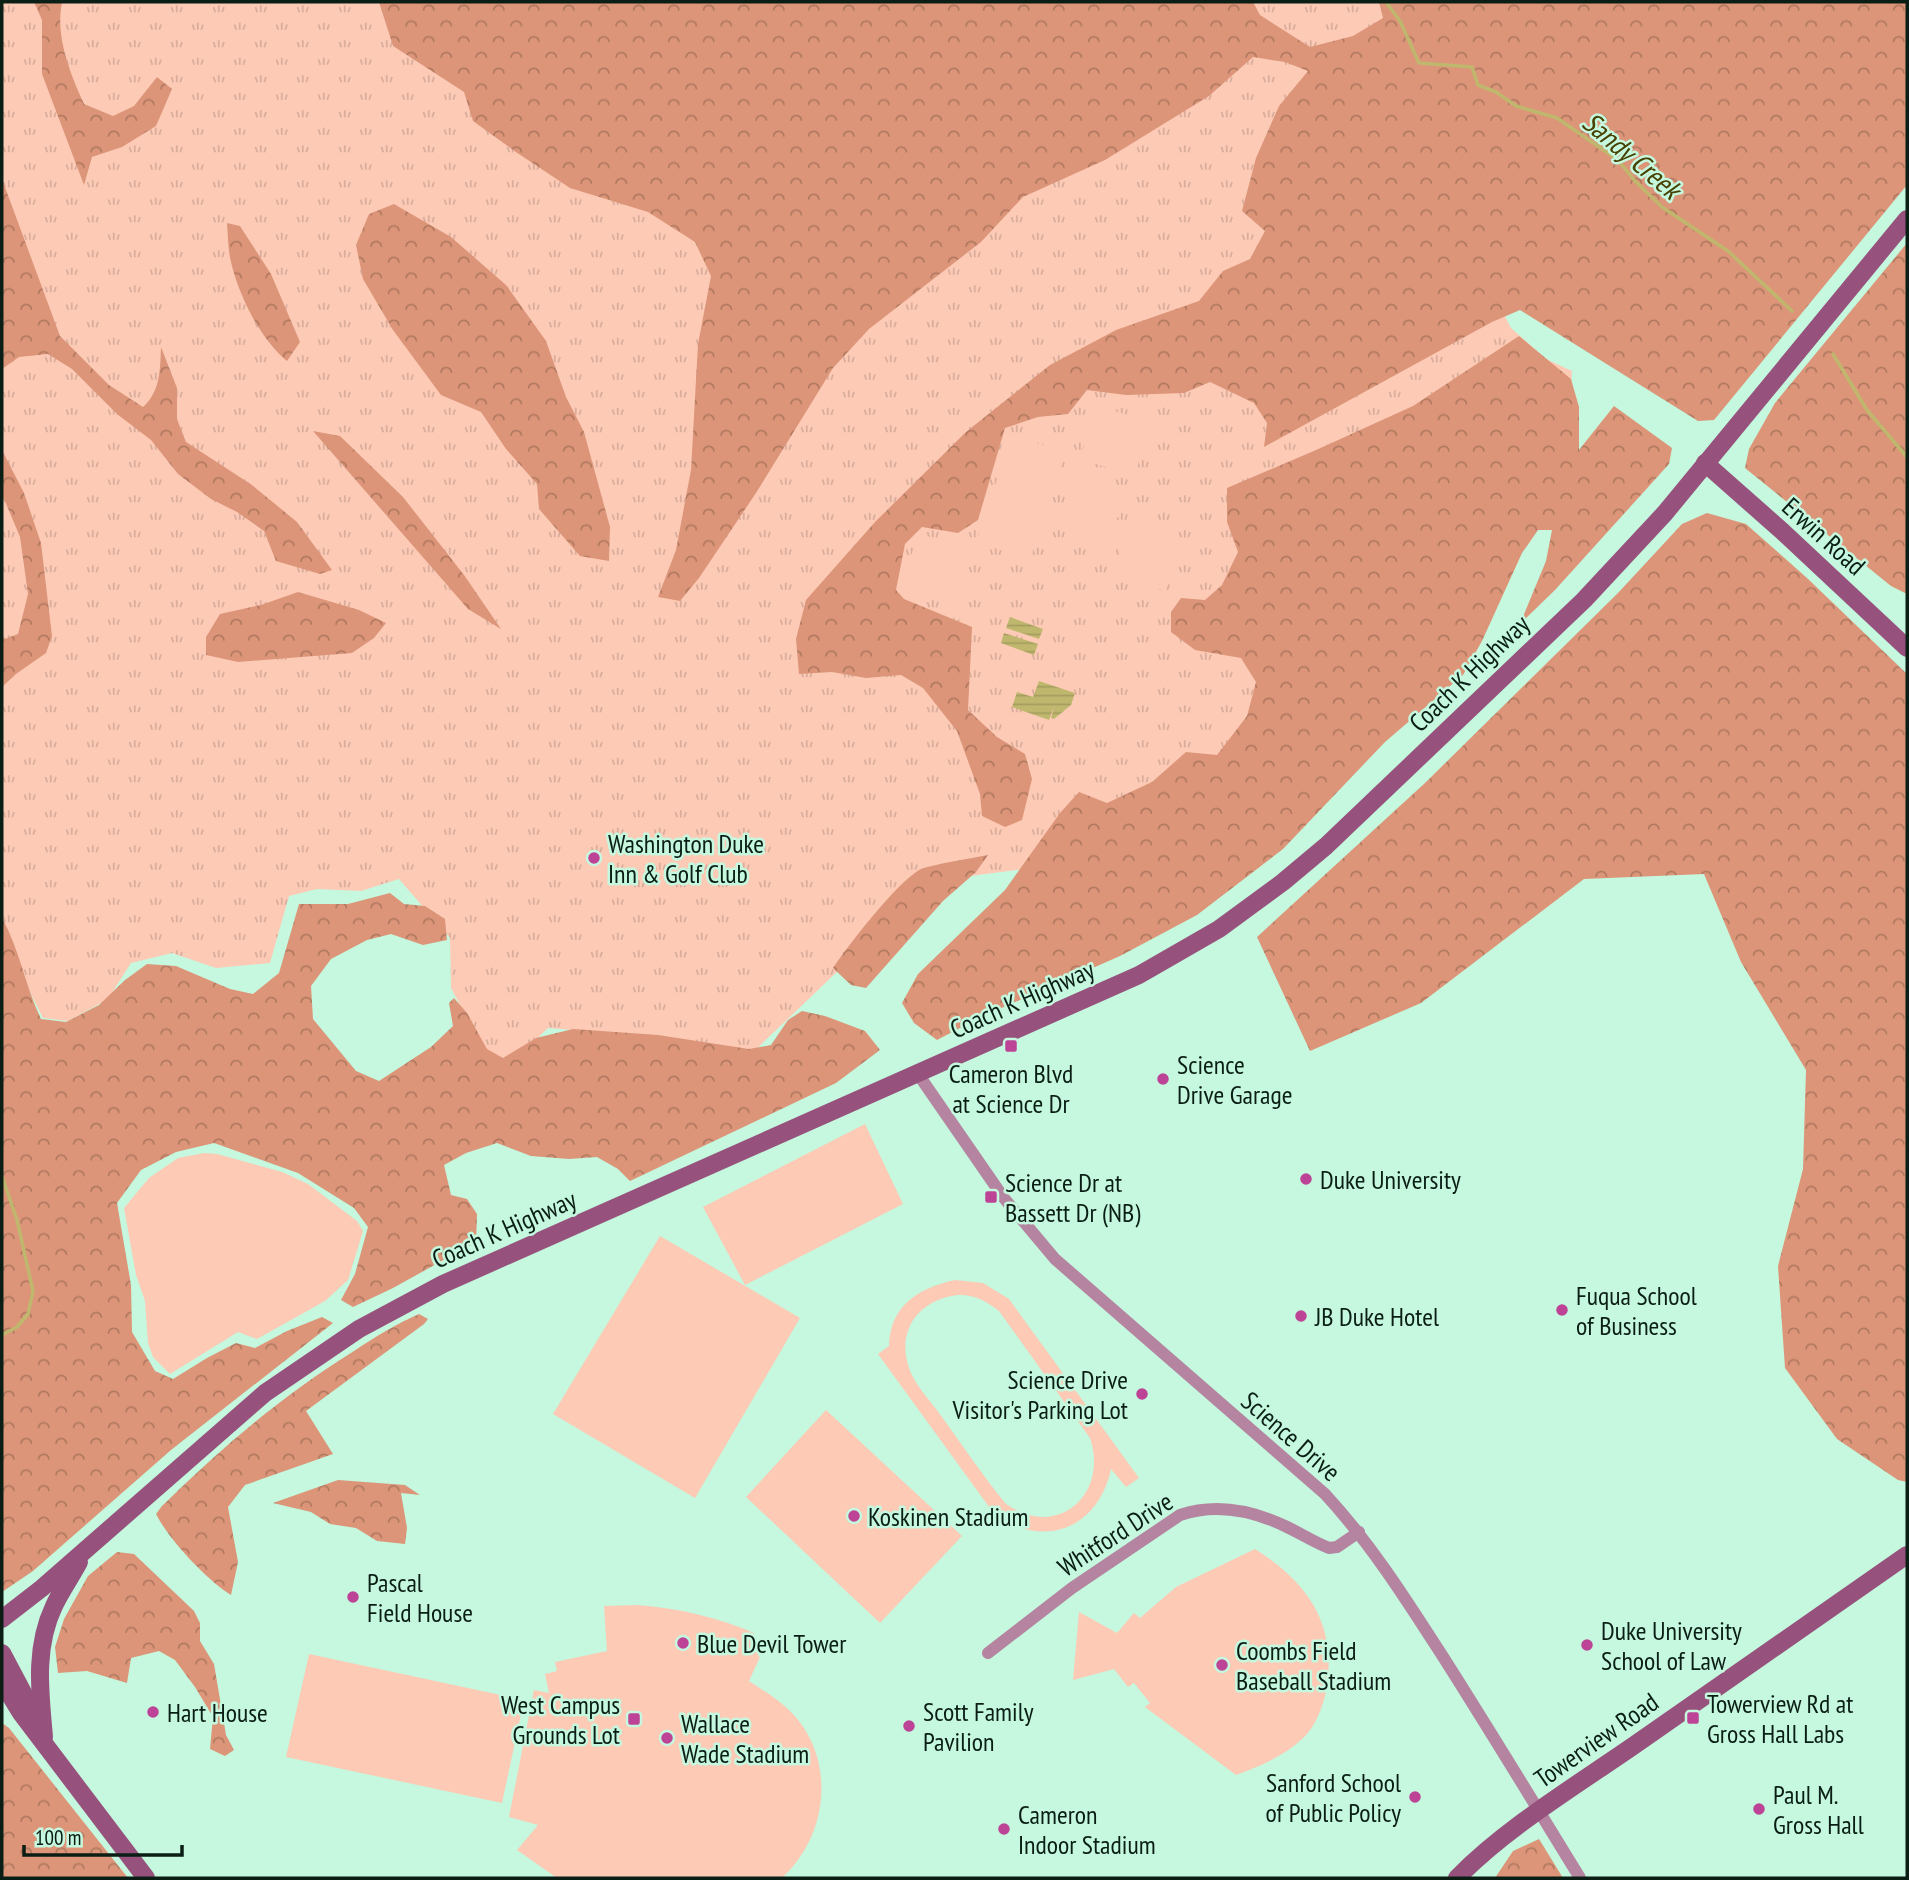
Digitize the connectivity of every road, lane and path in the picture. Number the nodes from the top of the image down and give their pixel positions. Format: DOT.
graph roads {
  1 [pos="1907,219"];
  2 [pos="1706,463"];
  3 [pos="1907,648"];
  4 [pos="918,1074"];
  5 [pos="1359,1532"];
  6 [pos="88,1547"];
  7 [pos="1907,1555"];
  8 [pos="2,1619"];
  9 [pos="2,1653"];
  10 [pos="988,1653"];
  11 [pos="2,1682"];
  12 [pos="2,1707"];
  13 [pos="44,1741"];
  14 [pos="1539,1812"];
  15 [pos="146,1878"];
  16 [pos="1457,1878"];
  17 [pos="1580,1878"];
  1 -- 2 [label="main road, Coach K Highway"];
  2 -- 3 [label="main road, Erwin Road"];
  2 -- 4 [label="main road, Coach K Highway"];
  4 -- 5 [label="street, Science Drive"];
  4 -- 6 [label="main road, Coach K Highway"];
  5 -- 10 [label="street, Whitford Drive"];
  5 -- 14 [label="street, Science Drive"];
  6 -- 8 [label="main road, Coach K Highway"];
  6 -- 13 [label="main road"];
  7 -- 14 [label="main road, Towerview Road"];
  9 -- 13 [label="main road"];
  11 -- 13 [label="main road"];
  12 -- 13 [label="main road"];
  13 -- 15 [label="main road"];
  14 -- 16 [label="main road, Towerview Road"];
  14 -- 17 [label="street, Science Drive"];
}
